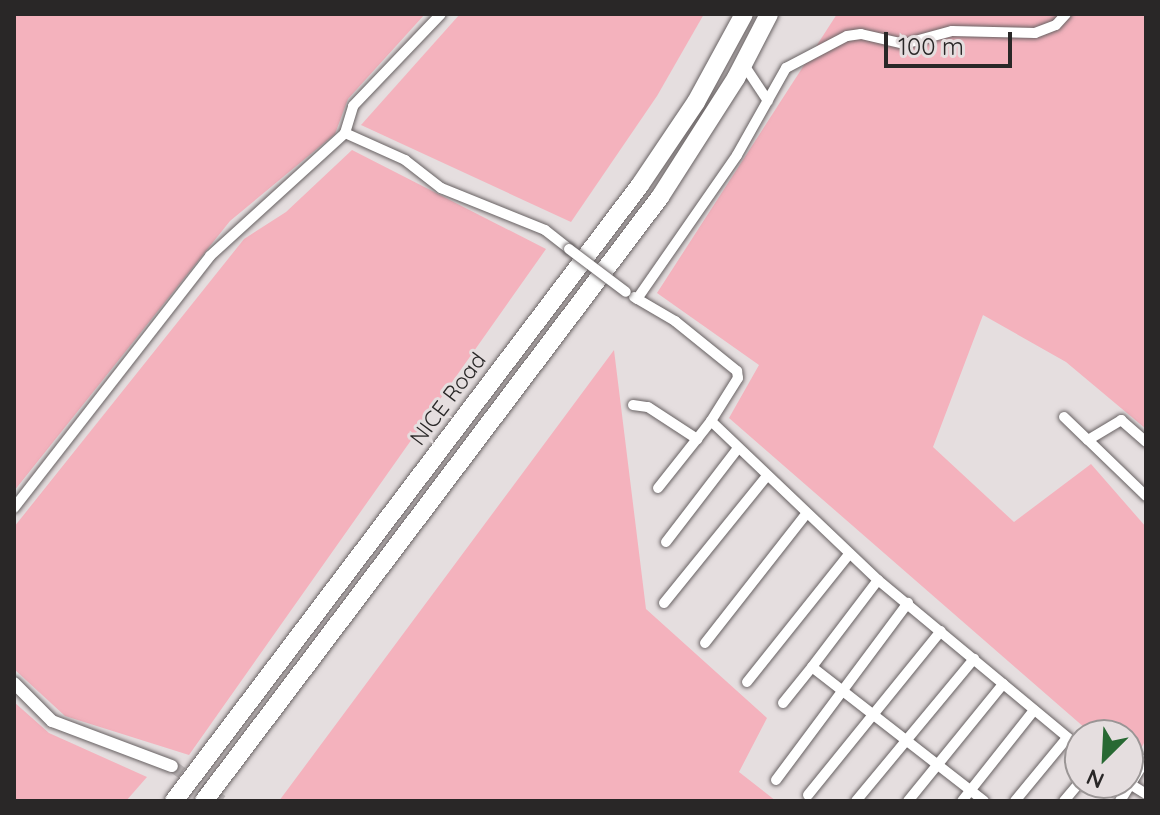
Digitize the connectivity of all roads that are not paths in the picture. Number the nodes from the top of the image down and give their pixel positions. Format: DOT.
graph roads {
  1 [pos="441,14"];
  2 [pos="744,14"];
  3 [pos="769,14"];
  4 [pos="1066,14"];
  5 [pos="744,65"];
  6 [pos="768,101"];
  7 [pos="345,133"];
  8 [pos="637,299"];
  9 [pos="633,405"];
  10 [pos="1064,417"];
  11 [pos="711,421"];
  12 [pos="697,439"];
  13 [pos="1088,440"];
  14 [pos="1146,442"];
  15 [pos="738,448"];
  16 [pos="766,477"];
  17 [pos="658,488"];
  18 [pos="1146,496"];
  19 [pos="14,508"];
  20 [pos="806,514"];
  21 [pos="666,542"];
  22 [pos="849,554"];
  23 [pos="878,580"];
  24 [pos="664,603"];
  25 [pos="908,603"];
  26 [pos="941,631"];
  27 [pos="705,643"];
  28 [pos="974,659"];
  29 [pos="812,667"];
  30 [pos="747,682"];
  31 [pos="14,683"];
  32 [pos="1003,684"];
  33 [pos="843,691"];
  34 [pos="783,703"];
  35 [pos="1034,710"];
  36 [pos="873,714"];
  37 [pos="1064,735"];
  38 [pos="906,741"];
  39 [pos="1064,742"];
  40 [pos="937,765"];
  41 [pos="172,766"];
  42 [pos="776,780"];
  43 [pos="970,790"];
  44 [pos="808,795"];
  45 [pos="174,801"];
  46 [pos="204,801"];
  47 [pos="856,801"];
  48 [pos="908,801"];
  49 [pos="962,801"];
  50 [pos="984,801"];
  51 [pos="1015,801"];
  1 -- 7 [label="street"];
  2 -- 45 [label="highway, NICE Road"];
  3 -- 5 [label="highway, NICE Road"];
  4 -- 6 [label="street"];
  5 -- 6 [label="street"];
  5 -- 46 [label="highway, NICE Road"];
  6 -- 8 [label="street"];
  7 -- 8 [label="street, bridge"];
  7 -- 19 [label="street"];
  8 -- 11 [label="street"];
  9 -- 12 [label="street"];
  10 -- 13 [label="street"];
  11 -- 12 [label="street"];
  11 -- 15 [label="street"];
  12 -- 17 [label="street"];
  13 -- 14 [label="street"];
  13 -- 18 [label="street"];
  15 -- 16 [label="street"];
  15 -- 21 [label="street"];
  16 -- 20 [label="street"];
  16 -- 24 [label="street"];
  20 -- 22 [label="street"];
  20 -- 27 [label="street"];
  22 -- 23 [label="street"];
  22 -- 30 [label="street"];
  23 -- 25 [label="street"];
  23 -- 29 [label="street"];
  25 -- 26 [label="street"];
  25 -- 33 [label="street"];
  26 -- 28 [label="street"];
  26 -- 36 [label="street"];
  28 -- 32 [label="street"];
  28 -- 38 [label="street"];
  29 -- 33 [label="street"];
  29 -- 34 [label="street"];
  31 -- 41 [label="street"];
  32 -- 35 [label="street"];
  32 -- 40 [label="street"];
  33 -- 36 [label="street"];
  33 -- 42 [label="street"];
  35 -- 37 [label="street"];
  35 -- 43 [label="street"];
  36 -- 38 [label="street"];
  36 -- 44 [label="street"];
  38 -- 40 [label="street"];
  38 -- 47 [label="street"];
  39 -- 51 [label="street"];
  40 -- 43 [label="street"];
  40 -- 48 [label="street"];
  43 -- 49 [label="street"];
  43 -- 50 [label="street"];
}
